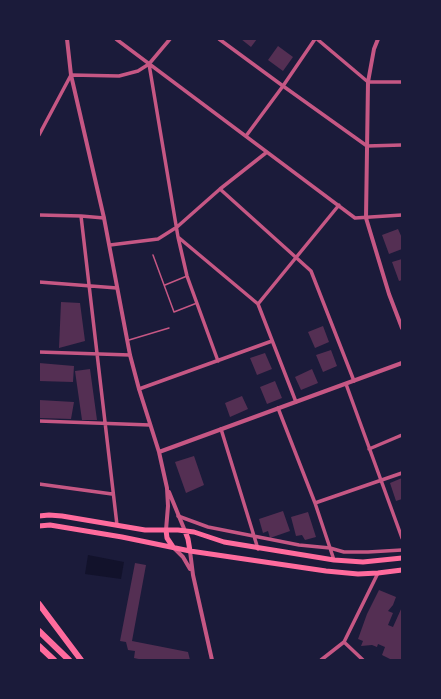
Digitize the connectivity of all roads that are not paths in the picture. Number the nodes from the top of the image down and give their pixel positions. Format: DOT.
graph roads {
  1 [pos="67,39"];
  2 [pos="116,39"];
  3 [pos="170,39"];
  4 [pos="219,39"];
  5 [pos="316,39"];
  6 [pos="378,39"];
  7 [pos="149,64"];
  8 [pos="71,75"];
  9 [pos="368,82"];
  10 [pos="402,82"];
  11 [pos="283,86"];
  12 [pos="39,135"];
  13 [pos="246,136"];
  14 [pos="402,145"];
  15 [pos="367,146"];
  16 [pos="267,152"];
  17 [pos="220,189"];
  18 [pos="339,206"];
  19 [pos="39,215"];
  20 [pos="402,215"];
  21 [pos="80,216"];
  22 [pos="104,218"];
  23 [pos="366,218"];
  24 [pos="177,227"];
  25 [pos="178,237"];
  26 [pos="110,245"];
  27 [pos="153,254"];
  28 [pos="297,257"];
  29 [pos="187,276"];
  30 [pos="39,282"];
  31 [pos="164,285"];
  32 [pos="88,286"];
  33 [pos="117,288"];
  34 [pos="197,303"];
  35 [pos="258,304"];
  36 [pos="169,328"];
  37 [pos="402,328"];
  38 [pos="127,340"];
  39 [pos="272,341"];
  40 [pos="39,352"];
  41 [pos="96,354"];
  42 [pos="130,355"];
  43 [pos="218,361"];
  44 [pos="402,363"];
  45 [pos="354,381"];
  46 [pos="346,384"];
  47 [pos="138,389"];
  48 [pos="296,402"];
  49 [pos="278,408"];
  50 [pos="39,421"];
  51 [pos="104,424"];
  52 [pos="150,425"];
  53 [pos="221,429"];
  54 [pos="402,435"];
  55 [pos="369,449"];
  56 [pos="159,452"];
  57 [pos="402,473"];
  58 [pos="381,480"];
  59 [pos="39,484"];
  60 [pos="167,488"];
  61 [pos="112,494"];
  62 [pos="315,502"];
  63 [pos="39,516"];
  64 [pos="178,516"];
  65 [pos="117,525"];
  66 [pos="39,526"];
  67 [pos="166,530"];
  68 [pos="185,531"];
  69 [pos="255,536"];
  70 [pos="402,538"];
  71 [pos="174,548"];
  72 [pos="330,548"];
  73 [pos="258,549"];
  74 [pos="402,550"];
  75 [pos="190,551"];
  76 [pos="402,558"];
  77 [pos="334,560"];
  78 [pos="402,570"];
  79 [pos="378,573"];
  80 [pos="193,575"];
  81 [pos="39,604"];
  82 [pos="39,631"];
  83 [pos="344,642"];
  84 [pos="39,646"];
  85 [pos="54,660"];
  86 [pos="69,660"];
  87 [pos="81,660"];
  88 [pos="212,660"];
  89 [pos="321,660"];
  90 [pos="363,660"];
  1 -- 8 [label="street"];
  2 -- 7 [label="street"];
  3 -- 7 [label="street"];
  4 -- 11 [label="street"];
  5 -- 9 [label="street"];
  5 -- 11 [label="street"];
  6 -- 9 [label="street"];
  7 -- 8 [label="street"];
  7 -- 13 [label="street"];
  7 -- 24 [label="street"];
  8 -- 12 [label="street"];
  8 -- 22 [label="street"];
  9 -- 10 [label="street"];
  9 -- 15 [label="street"];
  11 -- 13 [label="street"];
  11 -- 15 [label="street"];
  13 -- 16 [label="street"];
  14 -- 15 [label="street"];
  15 -- 23 [label="street"];
  16 -- 17 [label="street"];
  16 -- 18 [label="street"];
  17 -- 24 [label="street"];
  17 -- 28 [label="street"];
  18 -- 23 [label="street"];
  18 -- 28 [label="street"];
  19 -- 21 [label="street"];
  20 -- 23 [label="street"];
  21 -- 22 [label="street"];
  21 -- 32 [label="street"];
  22 -- 26 [label="street"];
  23 -- 37 [label="street"];
  24 -- 25 [label="street"];
  24 -- 26 [label="street"];
  25 -- 29 [label="street"];
  25 -- 35 [label="street"];
  26 -- 33 [label="street"];
  27 -- 31 [label="lane"];
  28 -- 35 [label="street"];
  28 -- 45 [label="street"];
  29 -- 31 [label="lane"];
  29 -- 34 [label="street"];
  30 -- 32 [label="street"];
  31 -- 34 [label="lane"];
  32 -- 33 [label="street"];
  32 -- 41 [label="street"];
  33 -- 38 [label="street"];
  34 -- 43 [label="street"];
  35 -- 39 [label="street"];
  36 -- 38 [label="lane"];
  38 -- 42 [label="street"];
  39 -- 43 [label="street"];
  39 -- 48 [label="street"];
  40 -- 41 [label="street"];
  41 -- 42 [label="street"];
  41 -- 51 [label="street"];
  42 -- 47 [label="street"];
  43 -- 47 [label="street"];
  44 -- 45 [label="street"];
  45 -- 46 [label="street"];
  46 -- 48 [label="street"];
  46 -- 55 [label="street"];
  47 -- 52 [label="street"];
  48 -- 49 [label="street"];
  49 -- 53 [label="street"];
  49 -- 62 [label="street"];
  50 -- 51 [label="street"];
  51 -- 52 [label="street"];
  51 -- 61 [label="street"];
  52 -- 56 [label="street"];
  53 -- 56 [label="street"];
  53 -- 69 [label="street"];
  54 -- 55 [label="street"];
  55 -- 58 [label="street"];
  56 -- 60 [label="street"];
  57 -- 58 [label="street"];
  58 -- 62 [label="street"];
  58 -- 70 [label="street"];
  59 -- 61 [label="street"];
  60 -- 64 [label="street"];
  60 -- 67 [label="street"];
  61 -- 65 [label="street"];
  62 -- 72 [label="street"];
  63 -- 65 [label="main road"];
  64 -- 68 [label="street"];
  64 -- 69 [label="street"];
  65 -- 67 [label="main road"];
  66 -- 71 [label="main road"];
  67 -- 68 [label="main road"];
  67 -- 71 [label="main road"];
  68 -- 73 [label="main road"];
  68 -- 75 [label="main road"];
  69 -- 72 [label="street"];
  69 -- 73 [label="street"];
  71 -- 75 [label="main road"];
  71 -- 80 [label="street"];
  72 -- 74 [label="street"];
  72 -- 77 [label="street"];
  73 -- 77 [label="main road"];
  75 -- 79 [label="main road"];
  75 -- 80 [label="street"];
  76 -- 77 [label="main road"];
  78 -- 79 [label="main road"];
  79 -- 83 [label="street"];
  80 -- 88 [label="street"];
  81 -- 87 [label="highway"];
  82 -- 86 [label="highway"];
  83 -- 89 [label="street"];
  83 -- 90 [label="street"];
  84 -- 85 [label="highway"];
}
